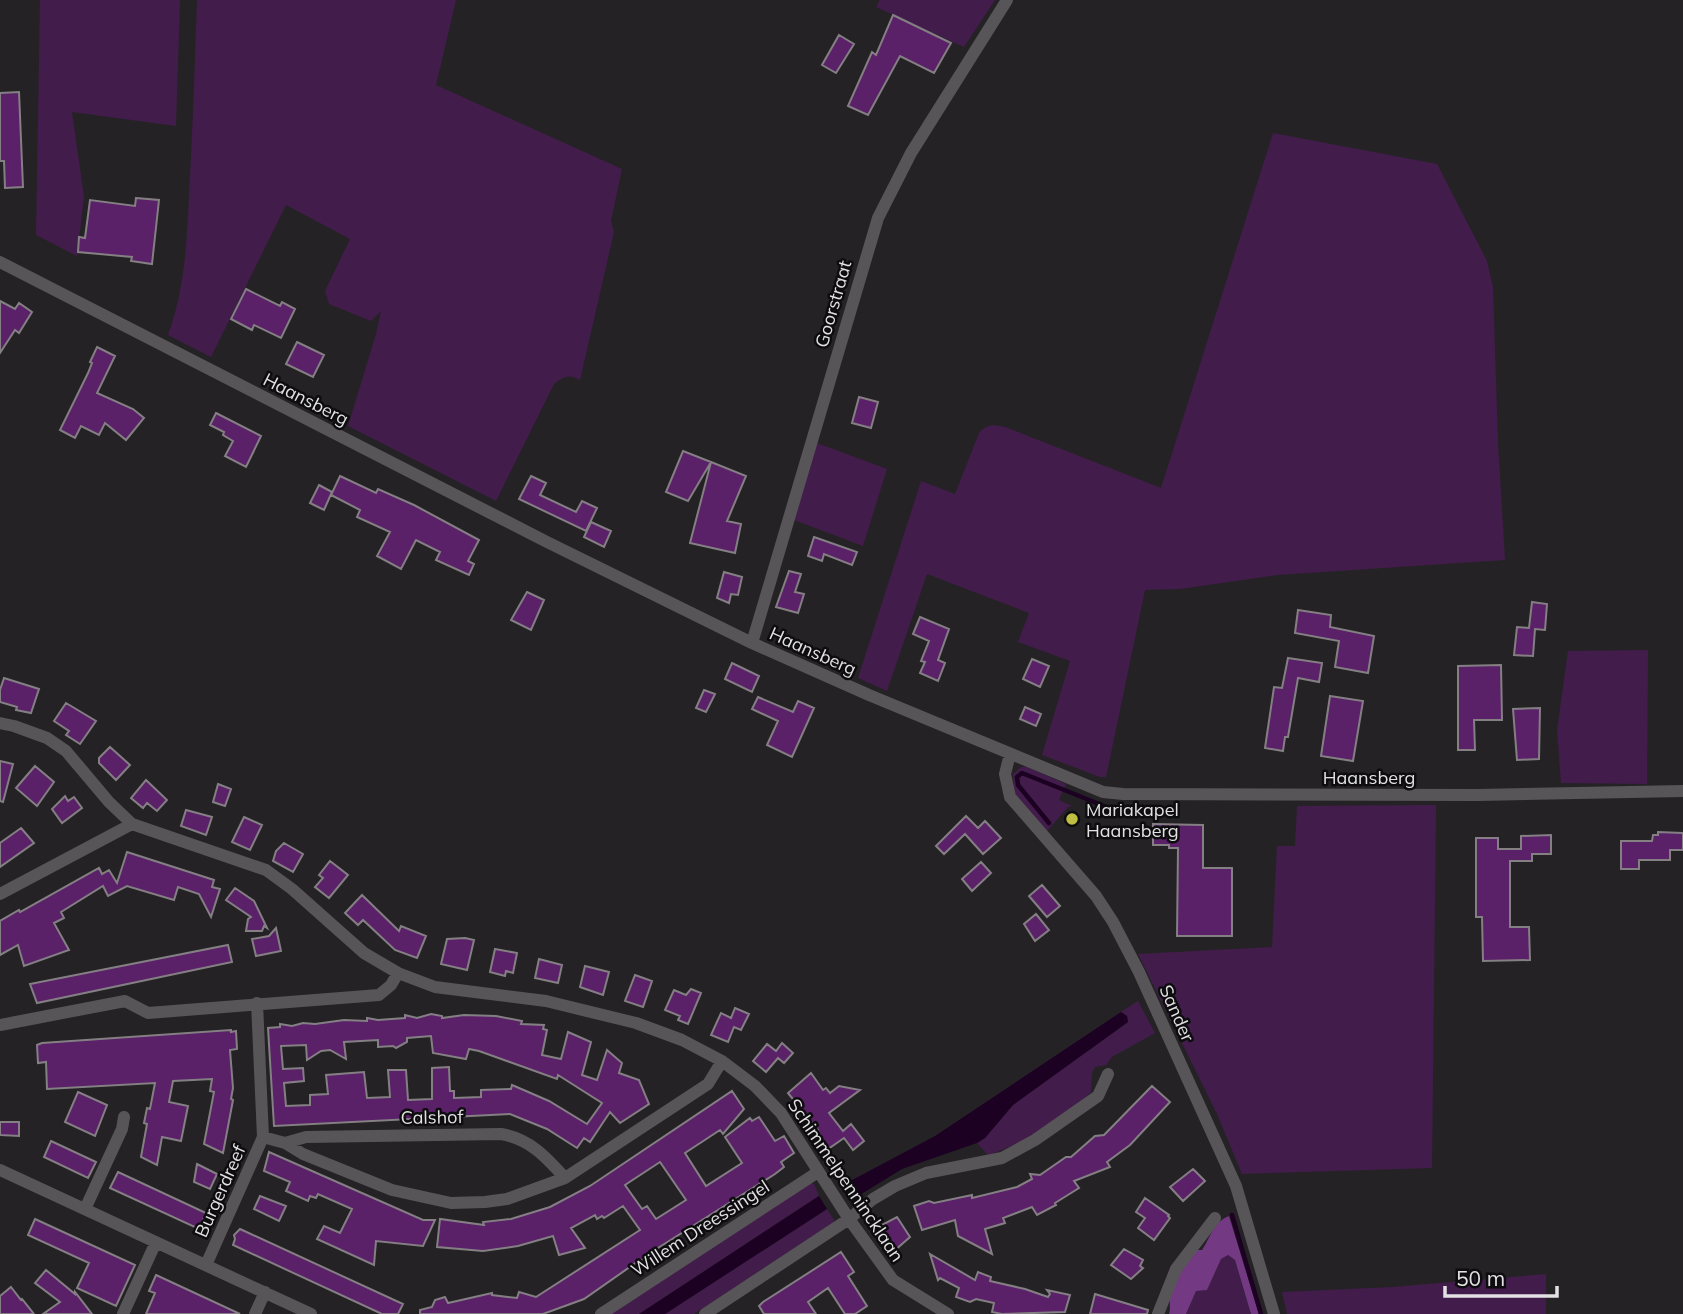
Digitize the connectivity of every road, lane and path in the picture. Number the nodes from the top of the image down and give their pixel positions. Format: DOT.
graph roads {
  1 [pos="1007,0"];
  2 [pos="0,262"];
  3 [pos="752,643"];
  4 [pos="0,723"];
  5 [pos="1010,754"];
  6 [pos="1683,791"];
  7 [pos="132,824"];
  8 [pos="0,894"];
  9 [pos="398,973"];
  10 [pos="257,1003"];
  11 [pos="0,1025"];
  12 [pos="722,1061"];
  13 [pos="1108,1074"];
  14 [pos="124,1116"];
  15 [pos="263,1137"];
  16 [pos="285,1143"];
  17 [pos="0,1170"];
  18 [pos="818,1172"];
  19 [pos="565,1178"];
  20 [pos="85,1209"];
  21 [pos="849,1219"];
  22 [pos="1215,1219"];
  23 [pos="156,1242"];
  24 [pos="206,1265"];
  25 [pos="265,1293"];
  26 [pos="942,1313"];
  27 [pos="124,1314"];
  28 [pos="255,1314"];
  29 [pos="311,1314"];
  30 [pos="601,1314"];
  31 [pos="705,1314"];
  32 [pos="1158,1314"];
  33 [pos="1274,1314"];
  1 -- 3 [label="street, Goorstraat"];
  2 -- 3 [label="street, Haansberg"];
  3 -- 5 [label="street, Haansberg"];
  4 -- 7 [label="street, Schimmelpennincklaan"];
  5 -- 6 [label="street, Haansberg"];
  5 -- 33 [label="street, Sander"];
  7 -- 8 [label="street"];
  7 -- 9 [label="street, Schimmelpennincklaan"];
  9 -- 10 [label="street"];
  9 -- 12 [label="street, Schimmelpennincklaan"];
  10 -- 11 [label="street"];
  10 -- 15 [label="street, Burgerdreef"];
  12 -- 18 [label="street, Schimmelpennincklaan"];
  12 -- 19 [label="street, Calshof"];
  13 -- 21 [label="street"];
  14 -- 20 [label="street"];
  15 -- 16 [label="street, Calshof"];
  15 -- 24 [label="street, Burgerdreef"];
  16 -- 19 [label="street, Calshof"];
  16 -- 19 [label="street, Calshof"];
  17 -- 20 [label="street"];
  18 -- 21 [label="street, Schimmelpennincklaan"];
  18 -- 30 [label="street, Willem Dreessingel"];
  20 -- 23 [label="street"];
  21 -- 26 [label="street, Schimmelpennincklaan"];
  21 -- 31 [label="street"];
  22 -- 32 [label="street"];
  23 -- 24 [label="street"];
  23 -- 27 [label="street"];
  24 -- 25 [label="street"];
  25 -- 28 [label="street"];
  25 -- 29 [label="street"];
}
